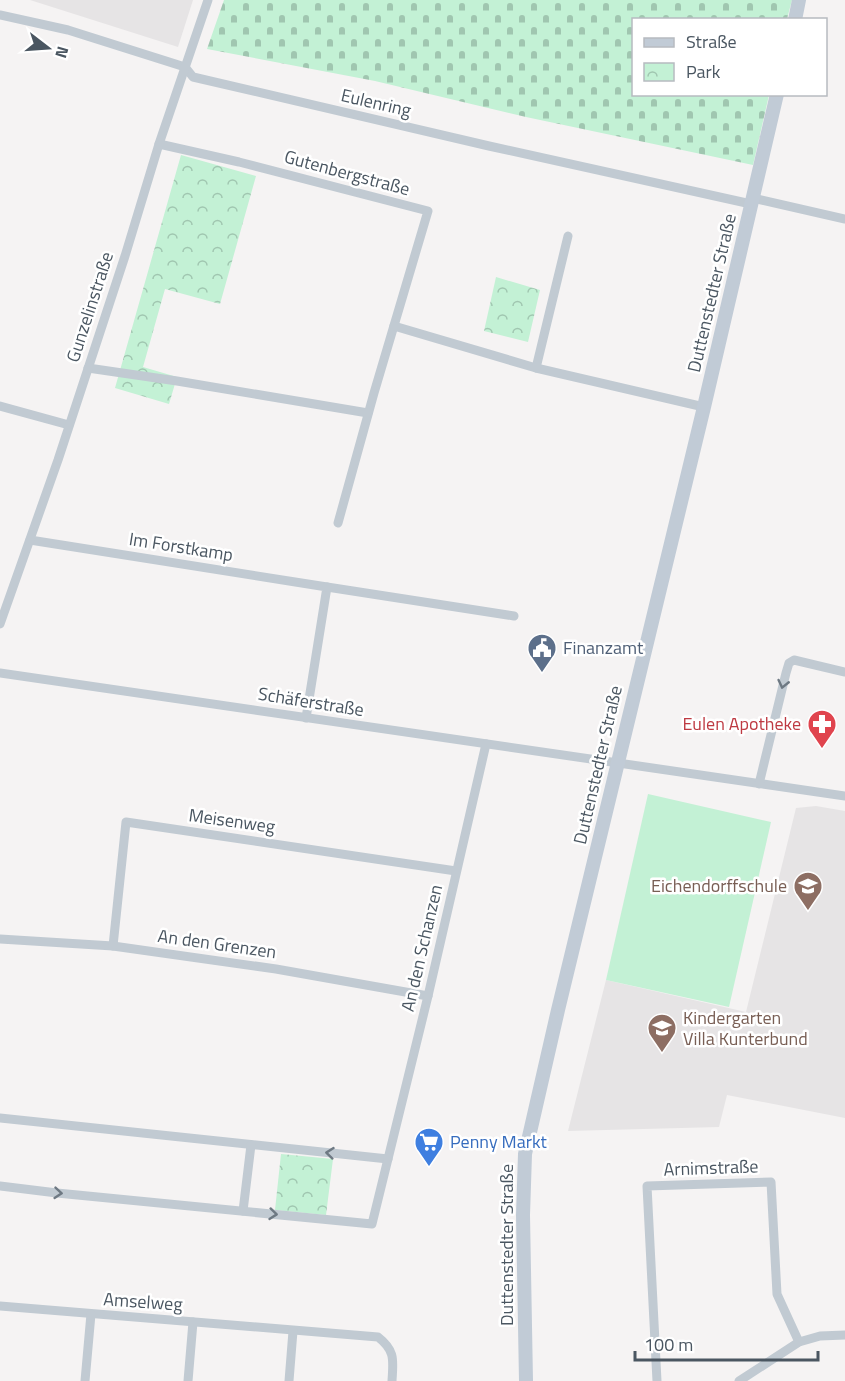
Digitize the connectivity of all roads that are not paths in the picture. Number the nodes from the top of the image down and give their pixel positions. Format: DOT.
graph roads {
  1 [pos="208,0"];
  2 [pos="800,0"];
  3 [pos="0,15"];
  4 [pos="796,18"];
  5 [pos="185,67"];
  6 [pos="777,96"];
  7 [pos="159,144"];
  8 [pos="752,201"];
  9 [pos="845,219"];
  10 [pos="568,236"];
  11 [pos="394,326"];
  12 [pos="88,368"];
  13 [pos="536,368"];
  14 [pos="0,405"];
  15 [pos="704,406"];
  16 [pos="368,413"];
  17 [pos="69,425"];
  18 [pos="338,524"];
  19 [pos="30,540"];
  20 [pos="327,587"];
  21 [pos="514,616"];
  22 [pos="0,624"];
  23 [pos="845,672"];
  24 [pos="0,673"];
  25 [pos="306,718"];
  26 [pos="486,744"];
  27 [pos="618,763"];
  28 [pos="759,784"];
  29 [pos="845,796"];
  30 [pos="456,871"];
  31 [pos="0,939"];
  32 [pos="112,946"];
  33 [pos="428,996"];
  34 [pos="0,1118"];
  35 [pos="250,1145"];
  36 [pos="388,1159"];
  37 [pos="0,1186"];
  38 [pos="243,1211"];
  39 [pos="0,1306"];
  40 [pos="91,1314"];
  41 [pos="193,1322"];
  42 [pos="293,1331"];
  43 [pos="845,1335"];
  44 [pos="799,1342"];
  45 [pos="85,1381"];
  46 [pos="188,1381"];
  47 [pos="289,1381"];
  48 [pos="392,1381"];
  49 [pos="526,1381"];
  50 [pos="657,1381"];
  51 [pos="739,1381"];
  1 -- 5 [label="street, Gunzelinstraße"];
  2 -- 4 [label="street"];
  3 -- 5 [label="street, Eulenring"];
  5 -- 7 [label="street, Gunzelinstraße"];
  5 -- 8 [label="street, Eulenring"];
  6 -- 8 [label="street, Duttenstedter Straße"];
  7 -- 11 [label="street, Gutenbergstraße"];
  7 -- 12 [label="street, Gunzelinstraße"];
  8 -- 9 [label="street, Eulenring"];
  8 -- 15 [label="street, Duttenstedter Straße"];
  10 -- 13 [label="street"];
  11 -- 13 [label="street"];
  11 -- 16 [label="street, Gutenbergstraße"];
  12 -- 16 [label="street"];
  12 -- 17 [label="street, Gunzelinstraße"];
  13 -- 15 [label="street"];
  14 -- 17 [label="street"];
  15 -- 27 [label="street, Duttenstedter Straße"];
  16 -- 18 [label="street, Gutenbergstraße"];
  17 -- 19 [label="street, Gunzelinstraße"];
  19 -- 20 [label="street, Im Forstkamp"];
  19 -- 22 [label="street, Gunzelinstraße"];
  20 -- 21 [label="street, Im Forstkamp"];
  20 -- 25 [label="street"];
  23 -- 28 [label="street, one-way"];
  24 -- 25 [label="street, Schäferstraße"];
  25 -- 26 [label="street, Schäferstraße"];
  26 -- 27 [label="street, Schäferstraße"];
  26 -- 30 [label="street, An den Schanzen"];
  27 -- 28 [label="street, Schäferstraße"];
  27 -- 49 [label="street, Duttenstedter Straße"];
  28 -- 29 [label="street, Schäferstraße"];
  30 -- 32 [label="street, Meisenweg"];
  30 -- 33 [label="street, An den Schanzen"];
  31 -- 32 [label="street, An den Grenzen"];
  32 -- 33 [label="street, An den Grenzen"];
  33 -- 36 [label="street, An den Schanzen"];
  34 -- 35 [label="street"];
  36 -- 35 [label="street, one-way"];
  35 -- 38 [label="street"];
  38 -- 36 [label="street, An den Schanzen, one-way"];
  37 -- 38 [label="street, An den Schanzen, one-way"];
  39 -- 40 [label="street, Amselweg"];
  40 -- 41 [label="street, Amselweg"];
  40 -- 45 [label="street, Amselweg"];
  41 -- 42 [label="street, Amselweg"];
  41 -- 46 [label="street, Amselweg"];
  42 -- 47 [label="street"];
  42 -- 48 [label="street, Amselweg"];
  43 -- 44 [label="street"];
  44 -- 50 [label="street, Arnimstraße"];
  44 -- 51 [label="street"];
}
